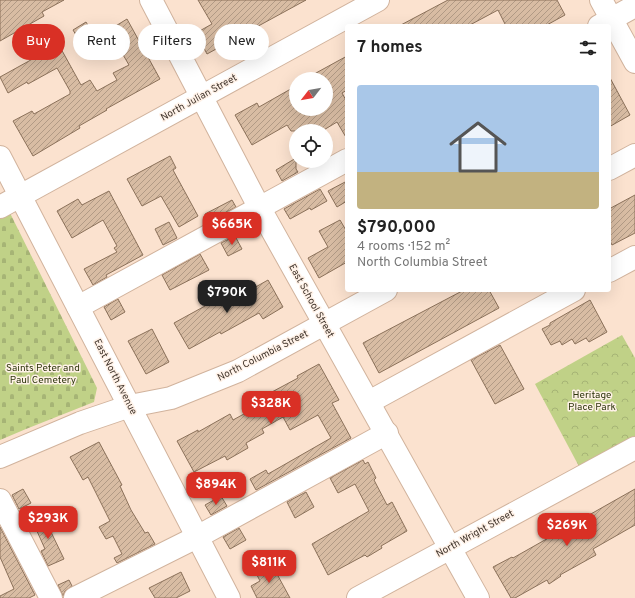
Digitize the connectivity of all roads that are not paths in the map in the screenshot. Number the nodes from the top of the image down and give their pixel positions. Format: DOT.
graph roads {
  1 [pos="151,0"];
  2 [pos="378,0"];
  3 [pos="601,0"];
  4 [pos="635,6"];
  5 [pos="605,23"];
  6 [pos="611,31"];
  7 [pos="635,62"];
  8 [pos="201,97"];
  9 [pos="635,154"];
  10 [pos="0,157"];
  11 [pos="345,161"];
  12 [pos="611,167"];
  13 [pos="21,195"];
  14 [pos="0,207"];
  15 [pos="260,207"];
  16 [pos="635,256"];
  17 [pos="611,270"];
  18 [pos="382,292"];
  19 [pos="570,292"];
  20 [pos="78,307"];
  21 [pos="324,324"];
  22 [pos="369,402"];
  23 [pos="130,406"];
  24 [pos="387,433"];
  25 [pos="635,448"];
  26 [pos="0,457"];
  27 [pos="0,500"];
  28 [pos="197,537"];
  29 [pos="450,548"];
  30 [pos="51,598"];
  31 [pos="75,598"];
  32 [pos="229,598"];
  33 [pos="358,598"];
  34 [pos="478,598"];
  1 -- 8 [label="street, East School Street"];
  2 -- 8 [label="street, North Julian Street"];
  3 -- 5 [label="street"];
  4 -- 5 [label="street"];
  6 -- 7 [label="street"];
  8 -- 13 [label="street, North Julian Street"];
  8 -- 15 [label="street, East School Street"];
  9 -- 12 [label="street"];
  10 -- 13 [label="street, East North Avenue"];
  11 -- 15 [label="street"];
  13 -- 14 [label="street, North Julian Street"];
  13 -- 20 [label="street, East North Avenue"];
  15 -- 20 [label="street"];
  15 -- 21 [label="street, East School Street"];
  16 -- 17 [label="street"];
  18 -- 21 [label="street, North Columbia Street"];
  19 -- 22 [label="street"];
  20 -- 23 [label="street, East North Avenue"];
  21 -- 22 [label="street, East School Street"];
  21 -- 23 [label="street, North Columbia Street"];
  22 -- 24 [label="street, East School Street"];
  23 -- 26 [label="street, North Columbia Street"];
  23 -- 28 [label="street, East North Avenue"];
  24 -- 28 [label="street"];
  24 -- 29 [label="street, East School Street"];
  25 -- 29 [label="street, North Wright Street"];
  27 -- 30 [label="street"];
  28 -- 31 [label="street"];
  28 -- 32 [label="street, East North Avenue"];
  29 -- 33 [label="street, North Wright Street"];
  29 -- 34 [label="street, East School Street"];
}
